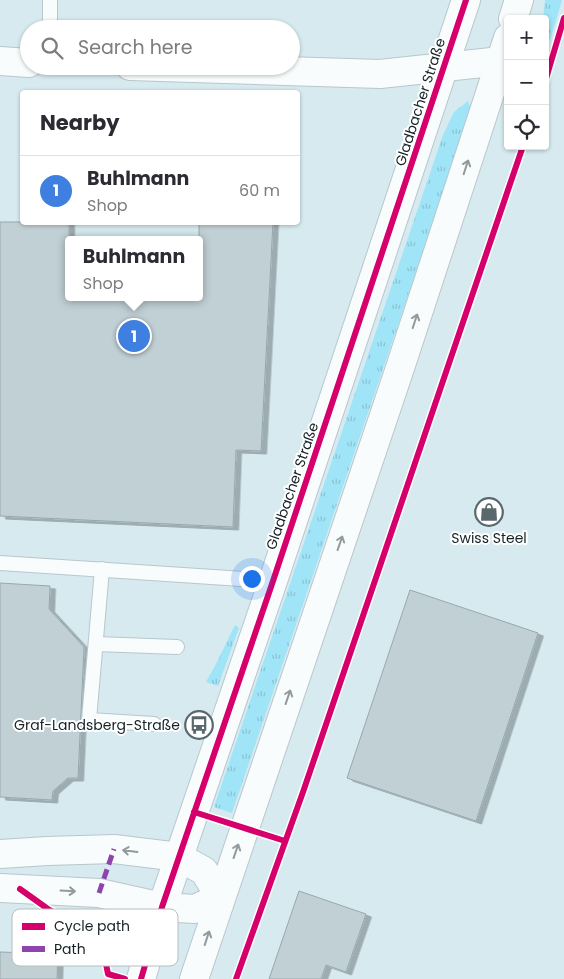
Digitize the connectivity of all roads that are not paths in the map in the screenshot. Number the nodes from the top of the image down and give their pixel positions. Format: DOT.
graph roads {
  1 [pos="50,0"];
  2 [pos="466,0"];
  3 [pos="519,0"];
  4 [pos="514,15"];
  5 [pos="50,20"];
  6 [pos="504,49"];
  7 [pos="0,61"];
  8 [pos="20,62"];
  9 [pos="445,67"];
  10 [pos="300,71"];
  11 [pos="0,563"];
  12 [pos="102,569"];
  13 [pos="273,581"];
  14 [pos="96,644"];
  15 [pos="177,647"];
  16 [pos="154,724"];
  17 [pos="0,854"];
  18 [pos="179,858"];
  19 [pos="0,888"];
  20 [pos="220,897"];
  21 [pos="162,907"];
  22 [pos="145,966"];
  23 [pos="141,979"];
  24 [pos="194,979"];
  1 -- 5 [label="lane"];
  2 -- 9 [label="main road, Gladbacher Straße"];
  3 -- 4 [label="main road"];
  6 -- 9 [label="main road"];
  20 -- 6 [label="main road, one-way"];
  7 -- 8 [label="main road"];
  9 -- 10 [label="main road"];
  9 -- 13 [label="main road, Gladbacher Straße"];
  11 -- 12 [label="lane"];
  12 -- 13 [label="lane"];
  12 -- 14 [label="lane"];
  13 -- 18 [label="main road, Gladbacher Straße"];
  14 -- 15 [label="lane"];
  14 -- 16 [label="lane"];
  18 -- 17 [label="main road, one-way"];
  18 -- 20 [label="main road"];
  18 -- 21 [label="main road, Gladbacher Straße"];
  19 -- 21 [label="main road, one-way"];
  20 -- 21 [label="main road"];
  24 -- 20 [label="main road, one-way"];
  22 -- 23 [label="main road, Gladbacher Straße"];
}
